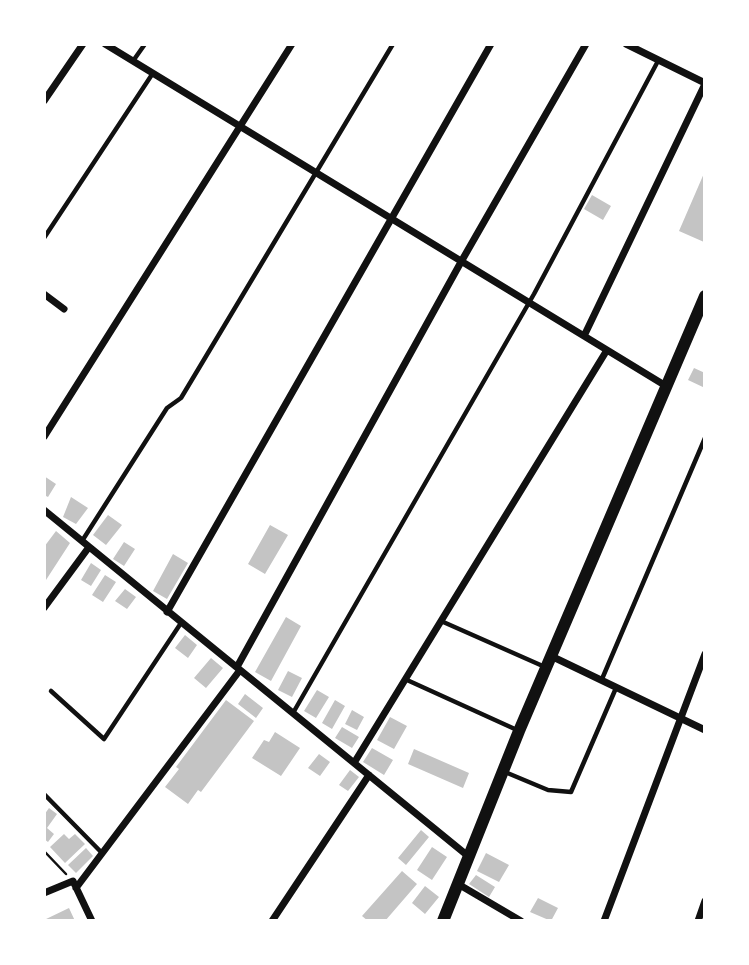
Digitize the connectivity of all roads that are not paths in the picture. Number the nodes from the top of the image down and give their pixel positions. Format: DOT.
graph roads {
  1 [pos="83,44"];
  2 [pos="105,44"];
  3 [pos="145,44"];
  4 [pos="292,44"];
  5 [pos="393,44"];
  6 [pos="491,44"];
  7 [pos="586,44"];
  8 [pos="631,45"];
  9 [pos="658,60"];
  10 [pos="133,61"];
  11 [pos="153,74"];
  12 [pos="705,84"];
  13 [pos="44,101"];
  14 [pos="239,126"];
  15 [pos="316,173"];
  16 [pos="390,220"];
  17 [pos="44,238"];
  18 [pos="461,262"];
  19 [pos="44,294"];
  20 [pos="705,296"];
  21 [pos="527,303"];
  22 [pos="64,309"];
  23 [pos="702,314"];
  24 [pos="584,335"];
  25 [pos="607,350"];
  26 [pos="666,386"];
  27 [pos="44,437"];
  28 [pos="705,438"];
  29 [pos="44,510"];
  30 [pos="82,541"];
  31 [pos="89,547"];
  32 [pos="44,608"];
  33 [pos="167,612"];
  34 [pos="441,621"];
  35 [pos="181,623"];
  36 [pos="705,654"];
  37 [pos="549,662"];
  38 [pos="238,669"];
  39 [pos="602,679"];
  40 [pos="407,680"];
  41 [pos="616,687"];
  42 [pos="51,691"];
  43 [pos="292,713"];
  44 [pos="679,719"];
  45 [pos="705,730"];
  46 [pos="519,731"];
  47 [pos="354,763"];
  48 [pos="502,771"];
  49 [pos="369,775"];
  50 [pos="44,794"];
  51 [pos="103,854"];
  52 [pos="468,856"];
  53 [pos="458,884"];
  54 [pos="76,888"];
  55 [pos="44,893"];
  56 [pos="705,901"];
  57 [pos="92,921"];
  58 [pos="272,921"];
  59 [pos="443,921"];
  60 [pos="521,921"];
  61 [pos="604,921"];
  62 [pos="698,921"];
  1 -- 13 [label="street"];
  2 -- 10 [label="street"];
  3 -- 10 [label="lane"];
  4 -- 14 [label="street"];
  5 -- 15 [label="lane"];
  6 -- 16 [label="street"];
  7 -- 18 [label="street"];
  8 -- 9 [label="street"];
  9 -- 12 [label="street"];
  9 -- 21 [label="lane"];
  10 -- 11 [label="street"];
  11 -- 14 [label="street"];
  11 -- 17 [label="lane"];
  12 -- 24 [label="street"];
  14 -- 15 [label="street"];
  14 -- 27 [label="street"];
  15 -- 16 [label="street"];
  15 -- 30 [label="lane"];
  16 -- 18 [label="street"];
  16 -- 33 [label="street"];
  18 -- 21 [label="street"];
  18 -- 38 [label="street"];
  19 -- 22 [label="street"];
  20 -- 23 [label="main road"];
  21 -- 24 [label="street"];
  21 -- 43 [label="lane"];
  23 -- 26 [label="main road"];
  24 -- 25 [label="street"];
  25 -- 26 [label="street"];
  25 -- 34 [label="street"];
  26 -- 37 [label="main road"];
  28 -- 39 [label="lane"];
  29 -- 30 [label="street"];
  30 -- 31 [label="street"];
  31 -- 32 [label="street"];
  31 -- 33 [label="street"];
  33 -- 35 [label="street"];
  34 -- 37 [label="lane"];
  34 -- 40 [label="street"];
  35 -- 38 [label="street"];
  35 -- 42 [label="lane"];
  36 -- 44 [label="street"];
  37 -- 39 [label="street"];
  37 -- 46 [label="main road"];
  38 -- 43 [label="street"];
  38 -- 51 [label="street"];
  39 -- 41 [label="street"];
  40 -- 46 [label="lane"];
  40 -- 47 [label="street"];
  41 -- 44 [label="street"];
  41 -- 48 [label="lane"];
  43 -- 47 [label="street"];
  44 -- 45 [label="street"];
  44 -- 61 [label="street"];
  46 -- 48 [label="main road"];
  47 -- 49 [label="street"];
  48 -- 52 [label="main road"];
  49 -- 52 [label="street"];
  49 -- 58 [label="street"];
  50 -- 51 [label="lane"];
  51 -- 54 [label="street"];
  52 -- 53 [label="main road"];
  53 -- 59 [label="main road"];
  53 -- 60 [label="street"];
  54 -- 55 [label="street"];
  54 -- 57 [label="street"];
  56 -- 62 [label="street"];
}
